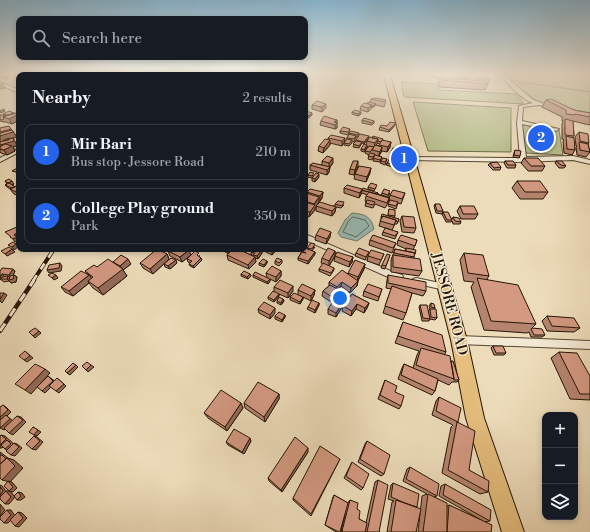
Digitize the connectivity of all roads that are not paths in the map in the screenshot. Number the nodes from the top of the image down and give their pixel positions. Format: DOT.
graph roads {
  1 [pos="394,100"];
  2 [pos="532,100"];
  3 [pos="539,104"];
  4 [pos="563,112"];
  5 [pos="519,122"];
  6 [pos="556,129"];
  7 [pos="16,152"];
  8 [pos="410,159"];
  9 [pos="0,160"];
  10 [pos="523,160"];
  11 [pos="590,162"];
  12 [pos="308,238"];
  13 [pos="444,287"];
  14 [pos="459,340"];
  15 [pos="590,345"];
  16 [pos="514,532"];
  1 -- 8 [label="highway, JESSORE ROAD"];
  2 -- 3 [label="street"];
  3 -- 4 [label="street"];
  3 -- 5 [label="street"];
  5 -- 6 [label="street"];
  5 -- 10 [label="street"];
  7 -- 9 [label="street"];
  8 -- 10 [label="street"];
  8 -- 13 [label="highway, JESSORE ROAD"];
  10 -- 11 [label="street"];
  12 -- 13 [label="street"];
  13 -- 14 [label="highway, JESSORE ROAD"];
  14 -- 15 [label="street"];
  14 -- 16 [label="highway, JESSORE ROAD"];
}
